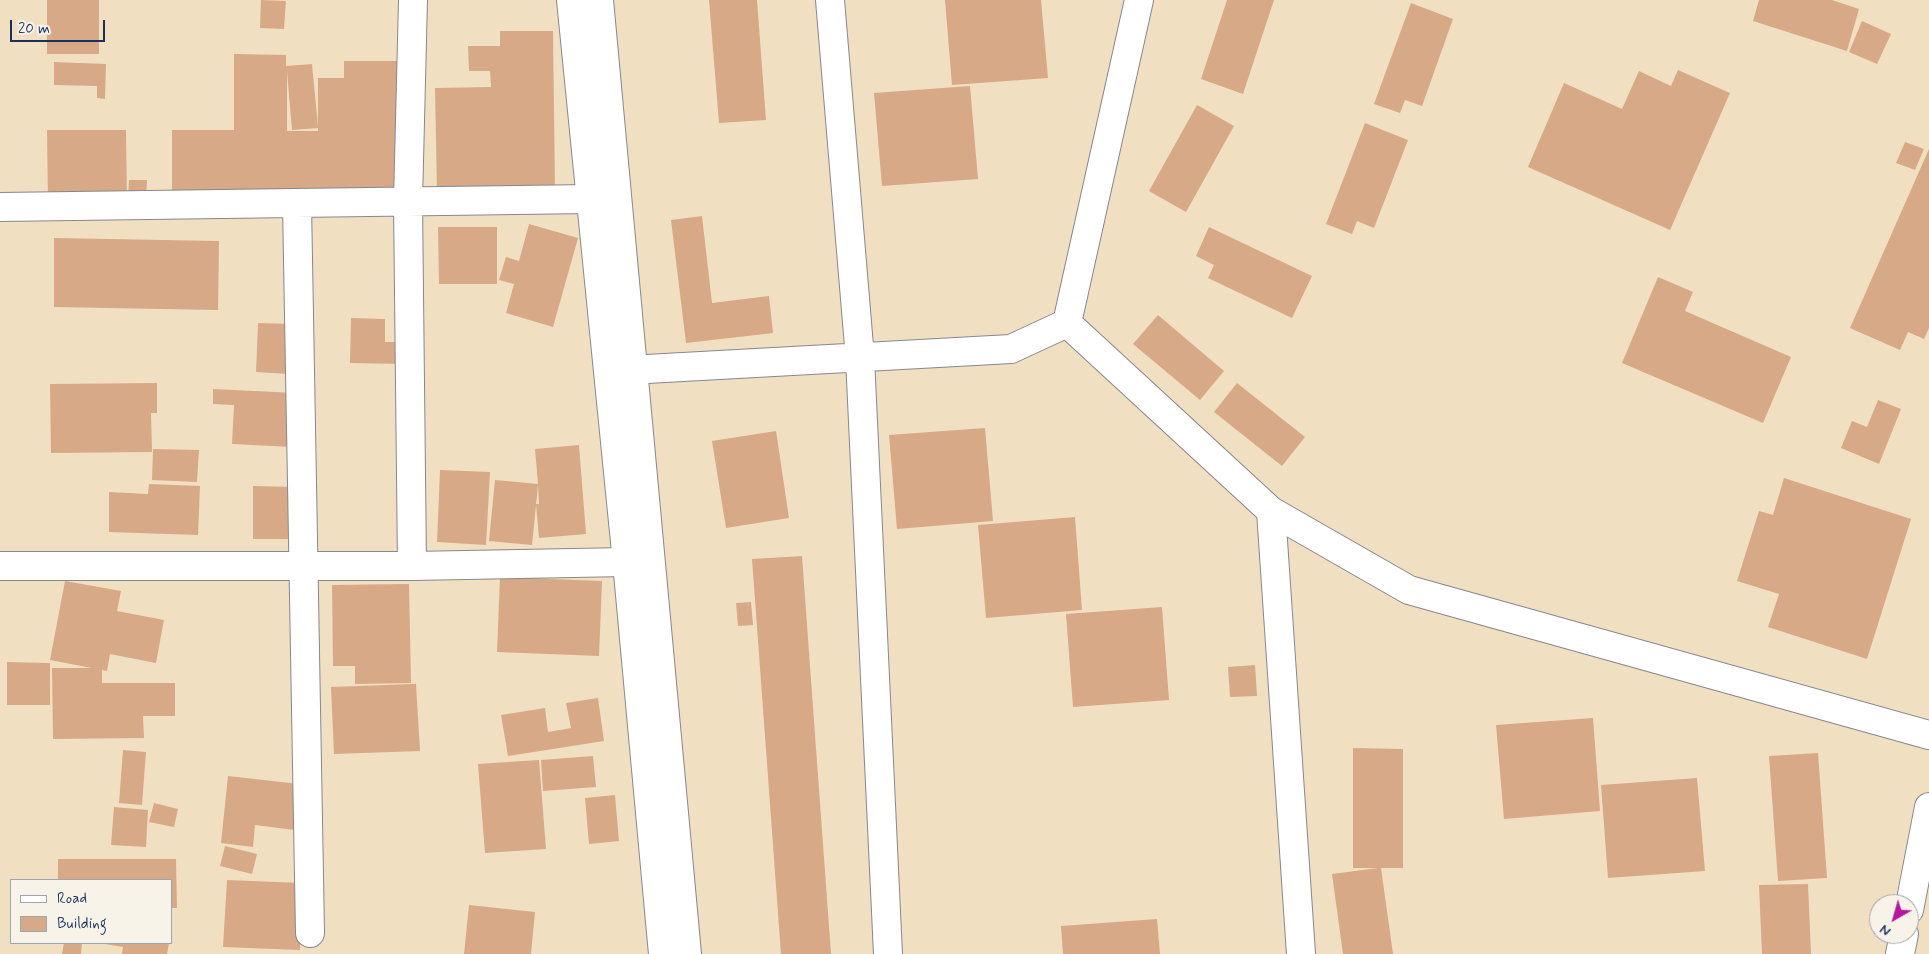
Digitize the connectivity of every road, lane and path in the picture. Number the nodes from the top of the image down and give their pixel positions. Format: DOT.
graph roads {
  1 [pos="413,0"];
  2 [pos="571,0"];
  3 [pos="599,0"];
  4 [pos="830,0"];
  5 [pos="1139,0"];
  6 [pos="591,199"];
  7 [pos="408,202"];
  8 [pos="297,203"];
  9 [pos="0,207"];
  10 [pos="1067,323"];
  11 [pos="860,358"];
  12 [pos="621,371"];
  13 [pos="1271,511"];
  14 [pos="628,562"];
  15 [pos="0,566"];
  16 [pos="302,566"];
  17 [pos="412,566"];
  18 [pos="1929,735"];
  19 [pos="1929,807"];
  20 [pos="1912,894"];
  21 [pos="310,933"];
  22 [pos="663,954"];
  23 [pos="687,954"];
  24 [pos="888,954"];
  25 [pos="1301,954"];
  1 -- 7 [label="street"];
  2 -- 6 [label="street"];
  3 -- 12 [label="street"];
  4 -- 11 [label="street"];
  5 -- 10 [label="street"];
  6 -- 7 [label="street"];
  6 -- 12 [label="street"];
  7 -- 8 [label="street"];
  7 -- 17 [label="street"];
  8 -- 9 [label="street"];
  8 -- 16 [label="street"];
  10 -- 11 [label="street"];
  10 -- 13 [label="street"];
  11 -- 12 [label="street"];
  11 -- 24 [label="street"];
  12 -- 14 [label="street"];
  12 -- 23 [label="street"];
  13 -- 18 [label="street"];
  13 -- 25 [label="street"];
  14 -- 17 [label="street"];
  14 -- 22 [label="street"];
  15 -- 16 [label="street"];
  16 -- 17 [label="street"];
  16 -- 21 [label="street"];
  19 -- 20 [label="street"];
}
